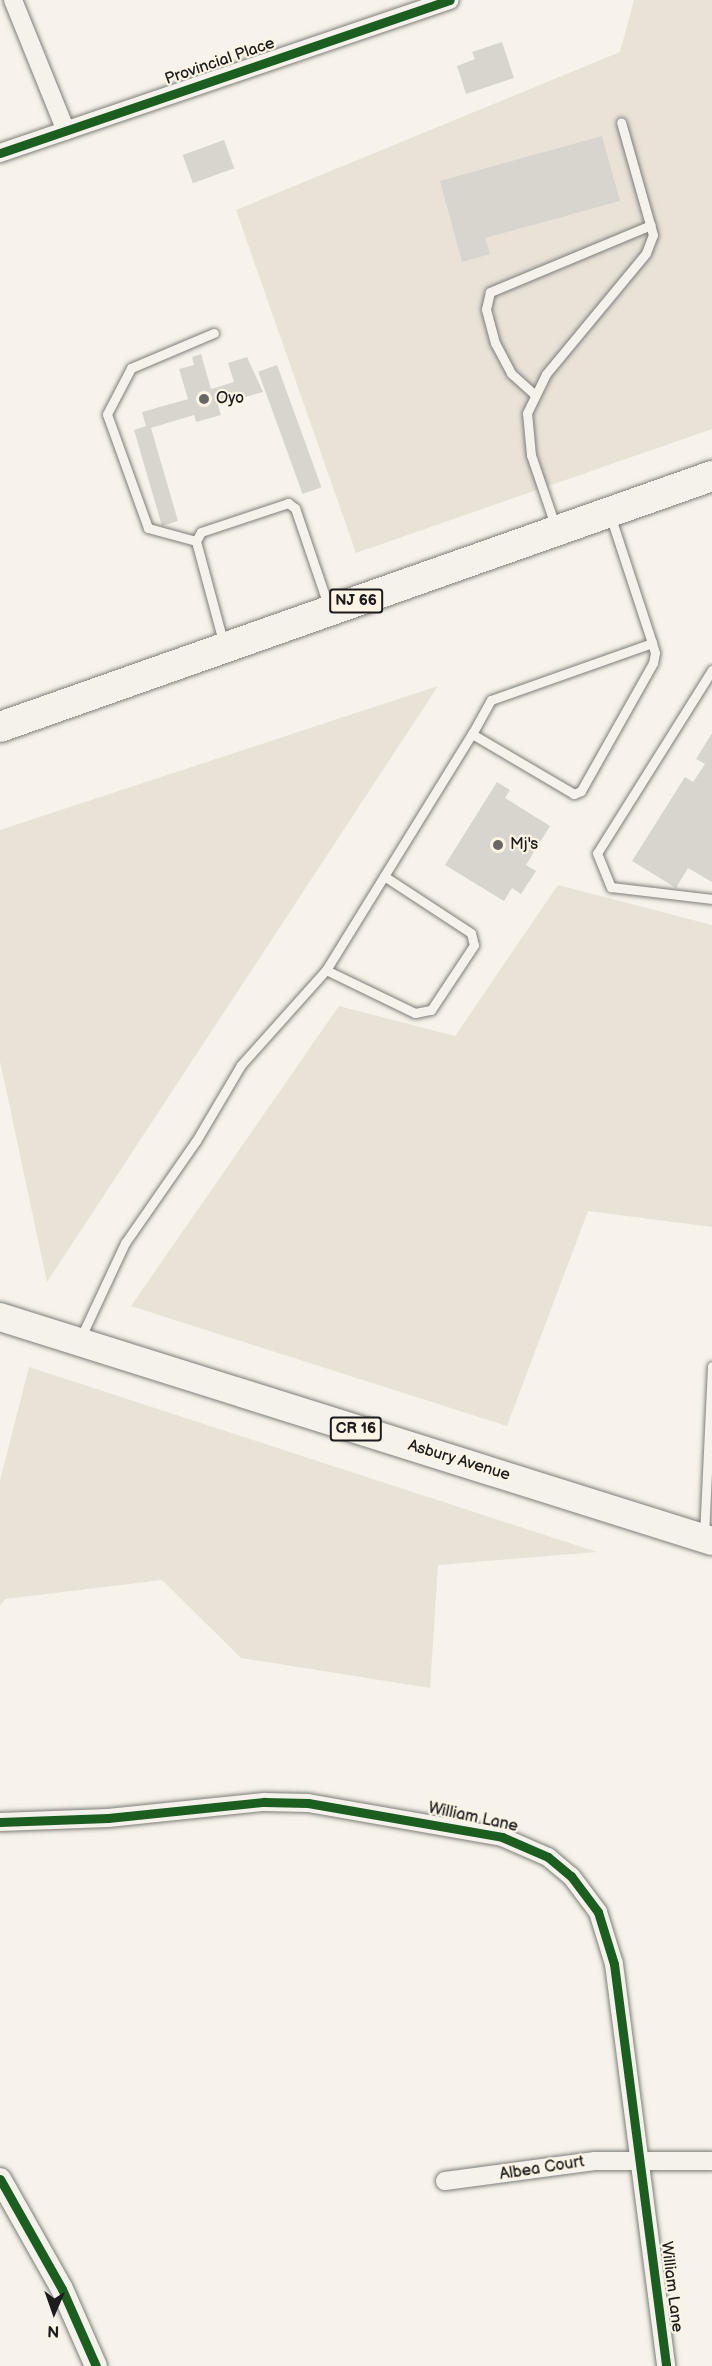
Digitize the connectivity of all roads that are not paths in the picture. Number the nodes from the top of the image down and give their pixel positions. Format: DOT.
graph roads {
  1 [pos="13,0"];
  2 [pos="450,0"];
  3 [pos="621,122"];
  4 [pos="66,130"];
  5 [pos="0,153"];
  6 [pos="651,225"];
  7 [pos="214,333"];
  8 [pos="534,394"];
  9 [pos="712,476"];
  10 [pos="609,512"];
  11 [pos="556,531"];
  12 [pos="196,541"];
  13 [pos="330,611"];
  14 [pos="652,643"];
  15 [pos="225,648"];
  16 [pos="712,670"];
  17 [pos="0,727"];
  18 [pos="472,734"];
  19 [pos="384,876"];
  20 [pos="712,899"];
  21 [pos="326,970"];
  22 [pos="0,1317"];
  23 [pos="79,1342"];
  24 [pos="712,1366"];
  25 [pos="708,1540"];
  26 [pos="0,1822"];
  27 [pos="639,2160"];
  28 [pos="712,2161"];
  29 [pos="0,2179"];
  30 [pos="445,2181"];
  31 [pos="96,2366"];
  32 [pos="666,2366"];
  1 -- 4 [label="street"];
  2 -- 4 [label="street, Provincial Place"];
  3 -- 6 [label="lane"];
  4 -- 5 [label="street, Provincial Place"];
  6 -- 8 [label="lane"];
  6 -- 8 [label="lane"];
  7 -- 12 [label="lane"];
  8 -- 11 [label="lane"];
  9 -- 10 [label="highway, NJ 66"];
  10 -- 11 [label="highway, NJ 66"];
  10 -- 14 [label="lane"];
  11 -- 13 [label="highway, NJ 66"];
  12 -- 13 [label="lane"];
  12 -- 15 [label="lane"];
  13 -- 15 [label="highway, NJ 66"];
  14 -- 18 [label="lane"];
  14 -- 18 [label="lane"];
  15 -- 17 [label="highway, NJ 66"];
  16 -- 20 [label="lane"];
  18 -- 19 [label="lane"];
  19 -- 21 [label="lane"];
  19 -- 21 [label="lane"];
  21 -- 23 [label="lane"];
  22 -- 23 [label="main road, Asbury Avenue / CR 16"];
  23 -- 25 [label="main road, Asbury Avenue / CR 16"];
  24 -- 25 [label="lane"];
  26 -- 27 [label="street, William Lane"];
  27 -- 28 [label="street, Albea Court"];
  27 -- 30 [label="street, Albea Court"];
  27 -- 32 [label="street, William Lane"];
  29 -- 31 [label="street"];
}
